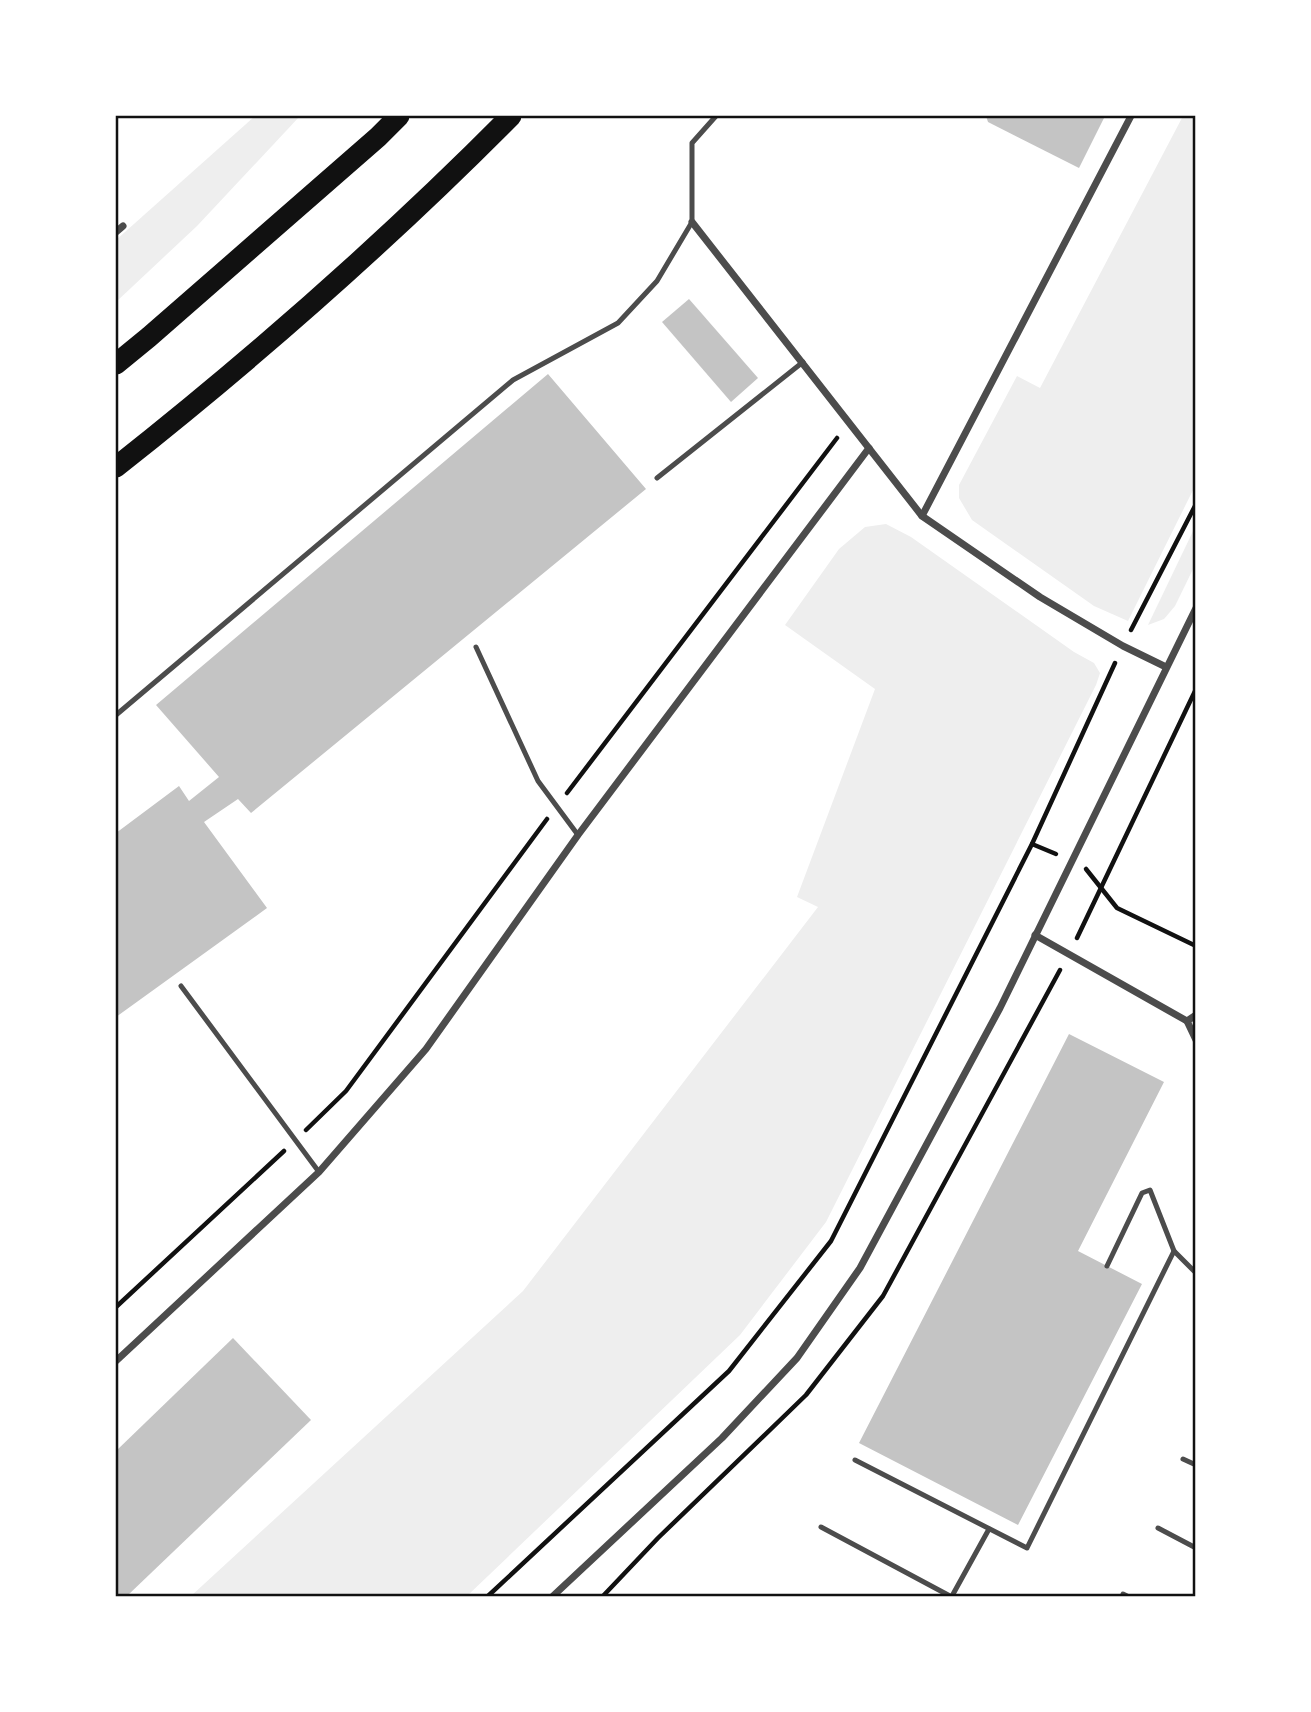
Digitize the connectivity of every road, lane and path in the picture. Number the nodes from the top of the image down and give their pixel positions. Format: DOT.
graph roads {
  1 [pos="399,116"];
  2 [pos="510,116"];
  3 [pos="716,116"];
  4 [pos="1131,116"];
  5 [pos="692,222"];
  6 [pos="122,226"];
  7 [pos="116,232"];
  8 [pos="803,362"];
  9 [pos="116,364"];
  10 [pos="850,421"];
  11 [pos="869,448"];
  12 [pos="116,467"];
  13 [pos="656,478"];
  14 [pos="1195,504"];
  15 [pos="922,516"];
  16 [pos="1195,608"];
  17 [pos="1123,646"];
  18 [pos="476,647"];
  19 [pos="1166,667"];
  20 [pos="1195,689"];
  21 [pos="116,715"];
  22 [pos="556,807"];
  23 [pos="578,835"];
  24 [pos="1035,935"];
  25 [pos="1195,946"];
  26 [pos="181,986"];
  27 [pos="1195,1015"];
  28 [pos="1186,1021"];
  29 [pos="1195,1040"];
  30 [pos="295,1140"];
  31 [pos="319,1172"];
  32 [pos="1174,1251"];
  33 [pos="1107,1266"];
  34 [pos="1195,1273"];
  35 [pos="116,1307"];
  36 [pos="116,1361"];
  37 [pos="1183,1459"];
  38 [pos="855,1460"];
  39 [pos="1195,1465"];
  40 [pos="821,1527"];
  41 [pos="1158,1528"];
  42 [pos="989,1529"];
  43 [pos="1195,1548"];
  44 [pos="488,1597"];
  45 [pos="553,1597"];
  46 [pos="951,1597"];
  1 -- 9 [label="highway"];
  2 -- 12 [label="highway"];
  3 -- 5 [label="lane"];
  4 -- 15 [label="street"];
  5 -- 8 [label="street"];
  5 -- 21 [label="lane"];
  6 -- 7 [label="street"];
  8 -- 10 [label="street"];
  8 -- 13 [label="lane"];
  10 -- 11 [label="street"];
  10 -- 22 [label="path"];
  11 -- 15 [label="street"];
  11 -- 23 [label="street"];
  14 -- 17 [label="path"];
  15 -- 17 [label="street"];
  16 -- 19 [label="street"];
  17 -- 19 [label="street"];
  17 -- 44 [label="path"];
  18 -- 22 [label="lane"];
  19 -- 24 [label="street"];
  20 -- 25 [label="path"];
  22 -- 23 [label="lane"];
  22 -- 30 [label="path"];
  23 -- 31 [label="street"];
  24 -- 28 [label="street"];
  24 -- 45 [label="street"];
  26 -- 30 [label="lane"];
  27 -- 28 [label="street"];
  28 -- 29 [label="street"];
  30 -- 31 [label="lane"];
  30 -- 35 [label="path"];
  31 -- 36 [label="street"];
  32 -- 33 [label="lane"];
  32 -- 34 [label="lane"];
  32 -- 42 [label="lane"];
  37 -- 39 [label="lane"];
  38 -- 42 [label="lane"];
  40 -- 46 [label="lane"];
  41 -- 43 [label="lane"];
  42 -- 46 [label="lane"];
}
